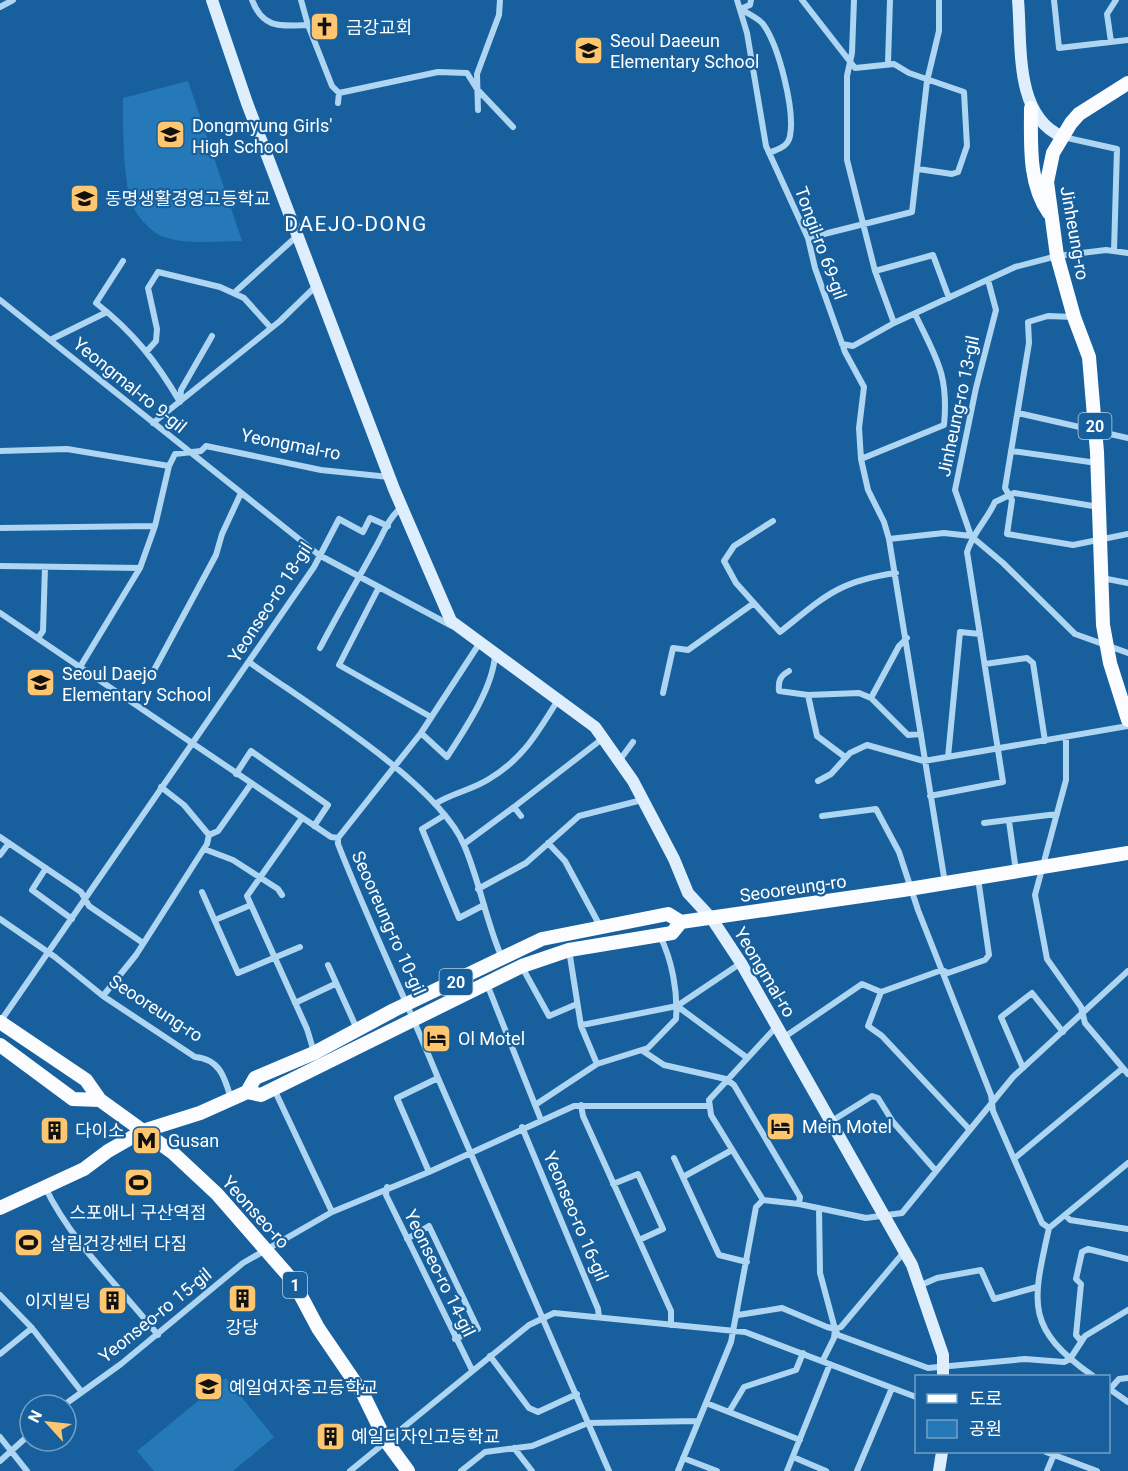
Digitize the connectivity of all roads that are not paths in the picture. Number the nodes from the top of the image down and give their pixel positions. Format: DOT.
graph roads {
  1 [pos="14,0"];
  2 [pos="212,0"];
  3 [pos="252,0"];
  4 [pos="301,0"];
  5 [pos="737,0"];
  6 [pos="751,0"];
  7 [pos="802,0"];
  8 [pos="854,0"];
  9 [pos="890,0"];
  10 [pos="939,0"];
  11 [pos="1018,0"];
  12 [pos="1054,0"];
  13 [pos="1116,0"];
  14 [pos="503,1"];
  15 [pos="0,7"];
  16 [pos="740,9"];
  17 [pos="308,25"];
  18 [pos="1128,40"];
  19 [pos="1111,42"];
  20 [pos="888,63"];
  21 [pos="849,64"];
  22 [pos="928,79"];
  23 [pos="1128,83"];
  24 [pos="477,89"];
  25 [pos="339,93"];
  26 [pos="338,103"];
  27 [pos="1031,108"];
  28 [pos="478,110"];
  29 [pos="513,127"];
  30 [pos="1061,136"];
  31 [pos="769,153"];
  32 [pos="918,169"];
  33 [pos="1052,216"];
  34 [pos="863,222"];
  35 [pos="297,236"];
  36 [pos="808,238"];
  37 [pos="1114,251"];
  38 [pos="1128,253"];
  39 [pos="1057,256"];
  40 [pos="123,261"];
  41 [pos="875,271"];
  42 [pos="988,280"];
  43 [pos="316,286"];
  44 [pos="234,293"];
  45 [pos="950,298"];
  46 [pos="0,300"];
  47 [pos="107,312"];
  48 [pos="915,314"];
  49 [pos="1074,317"];
  50 [pos="894,323"];
  51 [pos="271,328"];
  52 [pos="212,336"];
  53 [pos="50,340"];
  54 [pos="842,344"];
  55 [pos="147,351"];
  56 [pos="180,402"];
  57 [pos="1018,413"];
  58 [pos="153,423"];
  59 [pos="1095,431"];
  60 [pos="1128,438"];
  61 [pos="0,451"];
  62 [pos="1012,451"];
  63 [pos="189,452"];
  64 [pos="861,459"];
  65 [pos="1097,463"];
  66 [pos="169,466"];
  67 [pos="389,477"];
  68 [pos="241,494"];
  69 [pos="1008,495"];
  70 [pos="1099,507"];
  71 [pos="401,508"];
  72 [pos="773,521"];
  73 [pos="155,526"];
  74 [pos="388,526"];
  75 [pos="0,528"];
  76 [pos="1128,534"];
  77 [pos="971,536"];
  78 [pos="1100,537"];
  79 [pos="890,539"];
  80 [pos="319,555"];
  81 [pos="0,566"];
  82 [pos="45,567"];
  83 [pos="140,568"];
  84 [pos="896,573"];
  85 [pos="358,575"];
  86 [pos="1100,578"];
  87 [pos="1128,582"];
  88 [pos="380,587"];
  89 [pos="754,603"];
  90 [pos="0,613"];
  91 [pos="458,629"];
  92 [pos="981,634"];
  93 [pos="38,638"];
  94 [pos="907,638"];
  95 [pos="479,644"];
  96 [pos="1106,646"];
  97 [pos="320,648"];
  98 [pos="1128,653"];
  99 [pos="495,655"];
  100 [pos="249,662"];
  101 [pos="985,664"];
  102 [pos="80,667"];
  103 [pos="789,671"];
  104 [pos="153,672"];
  105 [pos="663,693"];
  106 [pos="808,695"];
  107 [pos="871,698"];
  108 [pos="558,700"];
  109 [pos="1125,704"];
  110 [pos="431,717"];
  111 [pos="1128,720"];
  112 [pos="1128,726"];
  113 [pos="421,733"];
  114 [pos="921,734"];
  115 [pos="602,738"];
  116 [pos="1066,738"];
  117 [pos="1045,741"];
  118 [pos="633,742"];
  119 [pos="192,745"];
  120 [pos="998,749"];
  121 [pos="845,757"];
  122 [pos="948,757"];
  123 [pos="619,761"];
  124 [pos="924,761"];
  125 [pos="393,765"];
  126 [pos="236,774"];
  127 [pos="818,781"];
  128 [pos="251,784"];
  129 [pos="161,788"];
  130 [pos="930,796"];
  131 [pos="642,800"];
  132 [pos="435,804"];
  133 [pos="514,807"];
  134 [pos="1057,814"];
  135 [pos="445,815"];
  136 [pos="520,816"];
  137 [pos="822,816"];
  138 [pos="302,818"];
  139 [pos="1009,820"];
  140 [pos="984,823"];
  141 [pos="314,826"];
  142 [pos="209,835"];
  143 [pos="0,837"];
  144 [pos="338,838"];
  145 [pos="9,843"];
  146 [pos="548,843"];
  147 [pos="464,844"];
  148 [pos="204,849"];
  149 [pos="1128,853"];
  150 [pos="0,855"];
  151 [pos="1043,867"];
  152 [pos="46,868"];
  153 [pos="1017,871"];
  154 [pos="261,877"];
  155 [pos="978,878"];
  156 [pos="945,883"];
  157 [pos="478,889"];
  158 [pos="910,889"];
  159 [pos="202,892"];
  160 [pos="282,895"];
  161 [pos="85,899"];
  162 [pos="251,905"];
  163 [pos="483,905"];
  164 [pos="0,919"];
  165 [pos="72,919"];
  166 [pos="712,919"];
  167 [pos="215,920"];
  168 [pos="681,922"];
  169 [pos="600,926"];
  170 [pos="660,935"];
  171 [pos="143,943"];
  172 [pos="300,947"];
  173 [pos="569,950"];
  174 [pos="49,953"];
  175 [pos="275,958"];
  176 [pos="502,959"];
  177 [pos="741,963"];
  178 [pos="328,965"];
  179 [pos="522,966"];
  180 [pos="942,970"];
  181 [pos="1128,971"];
  182 [pos="335,984"];
  183 [pos="487,984"];
  184 [pos="880,992"];
  185 [pos="103,996"];
  186 [pos="294,1003"];
  187 [pos="408,1003"];
  188 [pos="577,1004"];
  189 [pos="677,1006"];
  190 [pos="1083,1014"];
  191 [pos="415,1019"];
  192 [pos="0,1022"];
  193 [pos="777,1026"];
  194 [pos="357,1029"];
  195 [pos="581,1030"];
  196 [pos="1063,1032"];
  197 [pos="783,1038"];
  198 [pos="0,1045"];
  199 [pos="643,1051"];
  200 [pos="314,1053"];
  201 [pos="746,1057"];
  202 [pos="597,1064"];
  203 [pos="1023,1068"];
  204 [pos="1123,1068"];
  205 [pos="1128,1074"];
  206 [pos="438,1078"];
  207 [pos="726,1079"];
  208 [pos="274,1089"];
  209 [pos="247,1092"];
  210 [pos="231,1099"];
  211 [pos="100,1100"];
  212 [pos="992,1103"];
  213 [pos="536,1105"];
  214 [pos="581,1105"];
  215 [pos="709,1106"];
  216 [pos="541,1120"];
  217 [pos="829,1123"];
  218 [pos="522,1127"];
  219 [pos="970,1130"];
  220 [pos="143,1131"];
  221 [pos="732,1150"];
  222 [pos="472,1153"];
  223 [pos="674,1158"];
  224 [pos="1015,1158"];
  225 [pos="1128,1163"];
  226 [pos="936,1171"];
  227 [pos="429,1172"];
  228 [pos="683,1178"];
  229 [pos="613,1184"];
  230 [pos="44,1186"];
  231 [pos="387,1187"];
  232 [pos="763,1200"];
  233 [pos="799,1204"];
  234 [pos="0,1208"];
  235 [pos="819,1208"];
  236 [pos="332,1212"];
  237 [pos="885,1216"];
  238 [pos="1066,1216"];
  239 [pos="1048,1228"];
  240 [pos="1128,1229"];
  241 [pos="407,1239"];
  242 [pos="639,1240"];
  243 [pos="265,1248"];
  244 [pos="904,1251"];
  245 [pos="1128,1259"];
  246 [pos="747,1262"];
  247 [pos="921,1285"];
  248 [pos="1037,1287"];
  249 [pos="0,1297"];
  250 [pos="1128,1310"];
  251 [pos="738,1315"];
  252 [pos="599,1317"];
  253 [pos="544,1318"];
  254 [pos="671,1325"];
  255 [pos="32,1328"];
  256 [pos="835,1329"];
  257 [pos="732,1330"];
  258 [pos="158,1335"];
  259 [pos="455,1339"];
  260 [pos="1081,1341"];
  261 [pos="803,1353"];
  262 [pos="0,1354"];
  263 [pos="490,1356"];
  264 [pos="1070,1359"];
  265 [pos="826,1362"];
  266 [pos="471,1370"];
  267 [pos="943,1372"];
  268 [pos="1089,1375"];
  269 [pos="1128,1378"];
  270 [pos="1110,1387"];
  271 [pos="892,1388"];
  272 [pos="1110,1389"];
  273 [pos="81,1391"];
  274 [pos="78,1393"];
  275 [pos="577,1394"];
  276 [pos="915,1398"];
  277 [pos="1128,1402"];
  278 [pos="706,1403"];
  279 [pos="729,1412"];
  280 [pos="698,1421"];
  281 [pos="588,1423"];
  282 [pos="0,1437"];
  283 [pos="800,1440"];
  284 [pos="386,1441"];
  285 [pos="18,1445"];
  286 [pos="514,1448"];
  287 [pos="12,1451"];
  288 [pos="942,1453"];
  289 [pos="1055,1453"];
  290 [pos="793,1457"];
  291 [pos="684,1458"];
  292 [pos="0,1461"];
  293 [pos="27,1471"];
  294 [pos="350,1471"];
  295 [pos="408,1471"];
  296 [pos="461,1471"];
  297 [pos="532,1471"];
  298 [pos="609,1471"];
  299 [pos="678,1471"];
  300 [pos="717,1471"];
  301 [pos="787,1471"];
  302 [pos="826,1471"];
  303 [pos="857,1471"];
  304 [pos="939,1471"];
  305 [pos="1047,1471"];
  306 [pos="1097,1471"];
  1 -- 15 [label="street"];
  2 -- 35 [label="street, Yeongmal-ro"];
  3 -- 17 [label="street"];
  4 -- 17 [label="street"];
  5 -- 16 [label="street, Tongil-ro 69-gil"];
  6 -- 16 [label="street"];
  7 -- 21 [label="street"];
  8 -- 21 [label="street"];
  9 -- 20 [label="street"];
  10 -- 22 [label="street"];
  11 -- 27 [label="street"];
  12 -- 19 [label="street"];
  13 -- 19 [label="street"];
  14 -- 24 [label="street"];
  16 -- 31 [label="street, Tongil-ro 69-gil"];
  16 -- 31 [label="street"];
  17 -- 25 [label="street"];
  18 -- 19 [label="street"];
  20 -- 21 [label="street"];
  20 -- 22 [label="street"];
  21 -- 34 [label="street"];
  22 -- 32 [label="street"];
  22 -- 32 [label="street"];
  23 -- 30 [label="main road, Jinheung-ro / 20"];
  24 -- 25 [label="street"];
  24 -- 28 [label="street"];
  24 -- 29 [label="street"];
  25 -- 26 [label="street"];
  27 -- 30 [label="street"];
  27 -- 33 [label="main road"];
  30 -- 33 [label="main road, Jinheung-ro / 20"];
  30 -- 37 [label="street"];
  31 -- 36 [label="street, Tongil-ro 69-gil"];
  32 -- 34 [label="street"];
  33 -- 39 [label="main road, Jinheung-ro / 20"];
  34 -- 36 [label="street"];
  34 -- 41 [label="street"];
  35 -- 43 [label="street, Yeongmal-ro"];
  35 -- 44 [label="street"];
  36 -- 54 [label="street, Tongil-ro 69-gil"];
  37 -- 38 [label="street"];
  37 -- 39 [label="street"];
  39 -- 42 [label="street"];
  39 -- 49 [label="main road, Jinheung-ro / 20"];
  40 -- 47 [label="street"];
  41 -- 45 [label="street"];
  41 -- 50 [label="street"];
  42 -- 45 [label="street"];
  42 -- 77 [label="street, Jinheung-ro 13-gil"];
  43 -- 51 [label="street"];
  43 -- 67 [label="street, Yeongmal-ro"];
  44 -- 51 [label="street"];
  44 -- 55 [label="street"];
  45 -- 48 [label="street"];
  46 -- 53 [label="street, Yeongmal-ro 9-gil"];
  47 -- 53 [label="street"];
  47 -- 55 [label="street, Yeongmal-ro 9-gil"];
  48 -- 50 [label="street"];
  48 -- 64 [label="street, Jinheung-ro 13-gil"];
  49 -- 57 [label="street"];
  49 -- 59 [label="main road, Jinheung-ro / 20"];
  50 -- 54 [label="street"];
  51 -- 56 [label="street"];
  52 -- 56 [label="street, Yeongmal-ro 9-gil"];
  53 -- 58 [label="street, Yeongmal-ro 9-gil"];
  54 -- 64 [label="street, Tongil-ro 69-gil"];
  55 -- 56 [label="street, Yeongmal-ro 9-gil"];
  56 -- 58 [label="street"];
  57 -- 59 [label="street"];
  57 -- 62 [label="street"];
  58 -- 63 [label="street, Yeongmal-ro 9-gil"];
  59 -- 60 [label="street"];
  59 -- 65 [label="main road, Jinheung-ro / 20"];
  61 -- 66 [label="street"];
  62 -- 65 [label="street"];
  62 -- 69 [label="street"];
  63 -- 66 [label="street"];
  63 -- 67 [label="street, Yeongmal-ro"];
  63 -- 68 [label="street, Yeongmal-ro 9-gil"];
  64 -- 79 [label="street, Tongil-ro 69-gil"];
  65 -- 70 [label="main road, Jinheung-ro / 20"];
  66 -- 73 [label="street"];
  67 -- 71 [label="street, Yeongmal-ro"];
  68 -- 80 [label="street, Yeongmal-ro 9-gil"];
  68 -- 104 [label="street"];
  69 -- 70 [label="street"];
  69 -- 77 [label="street"];
  69 -- 78 [label="street"];
  70 -- 78 [label="main road, Jinheung-ro / 20"];
  71 -- 74 [label="street"];
  71 -- 91 [label="street, Yeongmal-ro"];
  72 -- 89 [label="street"];
  73 -- 75 [label="street"];
  73 -- 83 [label="street"];
  74 -- 80 [label="street, Yeonseo-ro 18-gil"];
  74 -- 85 [label="street"];
  76 -- 78 [label="street"];
  77 -- 79 [label="street"];
  77 -- 92 [label="street"];
  77 -- 96 [label="street"];
  78 -- 86 [label="main road, Jinheung-ro / 20"];
  79 -- 84 [label="street, Tongil-ro 69-gil"];
  80 -- 85 [label="street, Yeongmal-ro 9-gil"];
  80 -- 100 [label="street, Yeonseo-ro 18-gil"];
  81 -- 82 [label="street"];
  82 -- 83 [label="street"];
  82 -- 93 [label="street"];
  83 -- 102 [label="street"];
  84 -- 89 [label="street"];
  84 -- 94 [label="street, Tongil-ro 69-gil"];
  85 -- 88 [label="street, Yeongmal-ro 9-gil"];
  85 -- 97 [label="street"];
  86 -- 87 [label="street"];
  86 -- 96 [label="main road, Jinheung-ro / 20"];
  88 -- 91 [label="street, Yeongmal-ro 9-gil"];
  88 -- 110 [label="street"];
  89 -- 105 [label="street"];
  90 -- 93 [label="street, Seooreung-ro 10-gil"];
  91 -- 95 [label="street, Yeongmal-ro"];
  92 -- 101 [label="street"];
  92 -- 122 [label="street"];
  93 -- 102 [label="street, Seooreung-ro 10-gil"];
  94 -- 107 [label="street"];
  94 -- 114 [label="street, Tongil-ro 69-gil"];
  95 -- 99 [label="street, Yeongmal-ro"];
  95 -- 110 [label="street"];
  96 -- 98 [label="street"];
  96 -- 109 [label="main road, Jinheung-ro / 20"];
  99 -- 108 [label="street, Yeongmal-ro"];
  99 -- 113 [label="street"];
  100 -- 119 [label="street, Yeonseo-ro 18-gil"];
  100 -- 125 [label="street"];
  101 -- 117 [label="street"];
  101 -- 120 [label="street"];
  102 -- 119 [label="street, Seooreung-ro 10-gil"];
  103 -- 106 [label="street"];
  106 -- 107 [label="street"];
  106 -- 121 [label="street"];
  107 -- 114 [label="street"];
  108 -- 115 [label="street, Yeongmal-ro"];
  108 -- 132 [label="street"];
  109 -- 111 [label="main road, Jinheung-ro / 20"];
  110 -- 113 [label="street"];
  112 -- 116 [label="street"];
  113 -- 125 [label="street"];
  114 -- 124 [label="street, Tongil-ro 69-gil"];
  115 -- 123 [label="street, Yeongmal-ro"];
  115 -- 133 [label="street"];
  116 -- 117 [label="street"];
  116 -- 134 [label="street"];
  117 -- 120 [label="street"];
  118 -- 123 [label="street"];
  119 -- 126 [label="street, Seooreung-ro 10-gil"];
  119 -- 129 [label="street, Yeonseo-ro 18-gil"];
  120 -- 122 [label="street"];
  120 -- 130 [label="street"];
  121 -- 124 [label="street"];
  121 -- 127 [label="street"];
  122 -- 124 [label="street"];
  123 -- 131 [label="street, Yeongmal-ro"];
  124 -- 130 [label="street, Tongil-ro 69-gil"];
  125 -- 132 [label="street"];
  125 -- 144 [label="street, Seooreung-ro 10-gil"];
  126 -- 128 [label="street, Seooreung-ro 10-gil"];
  126 -- 141 [label="street"];
  128 -- 138 [label="street, Seooreung-ro 10-gil"];
  128 -- 142 [label="street"];
  129 -- 142 [label="street"];
  129 -- 161 [label="street, Yeonseo-ro 18-gil"];
  130 -- 156 [label="street, Tongil-ro 69-gil"];
  131 -- 146 [label="street"];
  131 -- 166 [label="street, Yeongmal-ro"];
  132 -- 135 [label="street"];
  133 -- 136 [label="street"];
  133 -- 147 [label="street"];
  134 -- 139 [label="street"];
  134 -- 151 [label="street"];
  135 -- 147 [label="street"];
  135 -- 163 [label="street"];
  137 -- 158 [label="street"];
  138 -- 141 [label="street, Seooreung-ro 10-gil"];
  138 -- 154 [label="street"];
  139 -- 140 [label="street"];
  139 -- 153 [label="street"];
  141 -- 144 [label="street, Seooreung-ro 10-gil"];
  142 -- 148 [label="street"];
  143 -- 145 [label="street"];
  144 -- 187 [label="street, Seooreung-ro 10-gil"];
  145 -- 150 [label="street"];
  145 -- 152 [label="street"];
  146 -- 157 [label="street"];
  146 -- 169 [label="street"];
  147 -- 157 [label="street"];
  148 -- 154 [label="street"];
  148 -- 171 [label="street"];
  149 -- 151 [label="main road, Seooreung-ro / 20"];
  151 -- 153 [label="main road, Seooreung-ro / 20"];
  151 -- 190 [label="street"];
  152 -- 161 [label="street"];
  152 -- 165 [label="street"];
  153 -- 155 [label="main road, Seooreung-ro / 20"];
  154 -- 160 [label="street"];
  154 -- 162 [label="street"];
  155 -- 156 [label="main road, Seooreung-ro / 20"];
  155 -- 180 [label="street"];
  156 -- 158 [label="main road, Seooreung-ro / 20"];
  157 -- 163 [label="street"];
  158 -- 166 [label="main road, Seooreung-ro / 20"];
  158 -- 180 [label="street"];
  159 -- 167 [label="street"];
  161 -- 165 [label="street, Yeonseo-ro 18-gil"];
  161 -- 171 [label="street"];
  162 -- 167 [label="street"];
  162 -- 175 [label="street"];
  163 -- 176 [label="street"];
  164 -- 174 [label="street"];
  165 -- 174 [label="street, Yeonseo-ro 18-gil"];
  166 -- 168 [label="main road, Seooreung-ro / 20"];
  166 -- 177 [label="street, Yeongmal-ro"];
  167 -- 175 [label="street"];
  168 -- 169 [label="main road, Seooreung-ro / 20"];
  168 -- 170 [label="main road, Seooreung-ro / 20"];
  169 -- 176 [label="main road, Seooreung-ro / 20"];
  170 -- 173 [label="main road, Seooreung-ro / 20"];
  170 -- 189 [label="street"];
  171 -- 185 [label="street"];
  172 -- 175 [label="street"];
  173 -- 179 [label="main road, Seooreung-ro / 20"];
  173 -- 188 [label="street"];
  174 -- 185 [label="street, Seooreung-ro"];
  174 -- 192 [label="street, Yeonseo-ro 18-gil"];
  175 -- 186 [label="street"];
  176 -- 187 [label="main road, Seooreung-ro / 20"];
  177 -- 189 [label="street"];
  177 -- 193 [label="street, Yeongmal-ro"];
  178 -- 182 [label="street"];
  179 -- 183 [label="main road, Seooreung-ro / 20"];
  179 -- 188 [label="street"];
  180 -- 184 [label="street"];
  180 -- 212 [label="street"];
  181 -- 190 [label="street"];
  182 -- 186 [label="street"];
  182 -- 194 [label="street"];
  183 -- 191 [label="main road, Seooreung-ro / 20"];
  183 -- 213 [label="street"];
  184 -- 197 [label="street, Yeongmal-ro"];
  184 -- 219 [label="street"];
  185 -- 210 [label="street, Seooreung-ro"];
  186 -- 200 [label="street"];
  187 -- 191 [label="street, Seooreung-ro 10-gil"];
  187 -- 194 [label="main road, Seooreung-ro / 20"];
  188 -- 195 [label="street"];
  189 -- 195 [label="street"];
  189 -- 199 [label="street"];
  189 -- 201 [label="street"];
  190 -- 196 [label="street"];
  190 -- 204 [label="street"];
  191 -- 206 [label="street"];
  191 -- 208 [label="main road, Seooreung-ro / 20"];
  192 -- 211 [label="main road, Yeonseo-ro / 1"];
  193 -- 197 [label="street, Yeongmal-ro"];
  193 -- 201 [label="street"];
  194 -- 200 [label="main road, Seooreung-ro / 20"];
  195 -- 202 [label="street"];
  196 -- 203 [label="street"];
  196 -- 203 [label="street"];
  197 -- 217 [label="street, Yeongmal-ro"];
  198 -- 211 [label="main road"];
  199 -- 202 [label="street"];
  199 -- 207 [label="street"];
  200 -- 209 [label="main road, Seooreung-ro / 20"];
  201 -- 207 [label="street"];
  202 -- 213 [label="street"];
  203 -- 212 [label="street"];
  204 -- 205 [label="street"];
  204 -- 224 [label="street"];
  206 -- 222 [label="street"];
  206 -- 227 [label="street"];
  207 -- 215 [label="street"];
  207 -- 233 [label="street"];
  208 -- 209 [label="main road, Seooreung-ro / 20"];
  208 -- 236 [label="street"];
  209 -- 210 [label="main road, Seooreung-ro / 20"];
  210 -- 220 [label="main road, Seooreung-ro / 20"];
  211 -- 220 [label="main road, Yeonseo-ro / 1"];
  212 -- 219 [label="street"];
  212 -- 224 [label="street"];
  213 -- 216 [label="street"];
  214 -- 215 [label="street"];
  214 -- 216 [label="street"];
  214 -- 229 [label="street"];
  215 -- 221 [label="street"];
  216 -- 218 [label="street"];
  217 -- 226 [label="street"];
  217 -- 237 [label="street, Yeongmal-ro"];
  218 -- 222 [label="street"];
  218 -- 252 [label="street, Yeonseo-ro 16-gil"];
  219 -- 226 [label="street"];
  220 -- 230 [label="main road, Seooreung-ro / 20"];
  220 -- 243 [label="main road, Yeonseo-ro / 1"];
  221 -- 228 [label="street"];
  221 -- 232 [label="street"];
  222 -- 227 [label="street"];
  222 -- 253 [label="street"];
  223 -- 228 [label="street"];
  224 -- 239 [label="street"];
  225 -- 238 [label="street"];
  226 -- 237 [label="street"];
  227 -- 231 [label="street"];
  228 -- 246 [label="street"];
  229 -- 242 [label="street"];
  229 -- 242 [label="street"];
  230 -- 234 [label="main road, Seooreung-ro / 20"];
  230 -- 258 [label="street"];
  231 -- 236 [label="street"];
  231 -- 241 [label="street, Yeonseo-ro 14-gil"];
  232 -- 233 [label="street"];
  232 -- 246 [label="street"];
  233 -- 235 [label="street"];
  235 -- 237 [label="street"];
  235 -- 256 [label="street"];
  236 -- 243 [label="street"];
  237 -- 244 [label="street, Yeongmal-ro"];
  238 -- 239 [label="street"];
  238 -- 240 [label="street"];
  239 -- 248 [label="street"];
  241 -- 259 [label="street, Yeonseo-ro 14-gil"];
  241 -- 259 [label="street"];
  242 -- 254 [label="street"];
  243 -- 258 [label="street, Yeonseo-ro 15-gil"];
  243 -- 284 [label="main road, Yeonseo-ro / 1"];
  244 -- 247 [label="street, Yeongmal-ro"];
  244 -- 256 [label="street"];
  245 -- 260 [label="street"];
  246 -- 251 [label="street"];
  247 -- 248 [label="street"];
  247 -- 267 [label="street, Yeongmal-ro"];
  248 -- 264 [label="street"];
  249 -- 255 [label="street"];
  250 -- 260 [label="street"];
  251 -- 256 [label="street"];
  251 -- 257 [label="street"];
  252 -- 253 [label="street, Yeonseo-ro 14-gil"];
  252 -- 254 [label="street, Yeonseo-ro 14-gil"];
  253 -- 263 [label="street, Yeonseo-ro 14-gil"];
  253 -- 275 [label="street"];
  254 -- 257 [label="street, Yeonseo-ro 14-gil"];
  255 -- 262 [label="street"];
  255 -- 273 [label="street"];
  256 -- 265 [label="street"];
  256 -- 267 [label="street"];
  257 -- 261 [label="street, Yeonseo-ro 14-gil"];
  257 -- 278 [label="street"];
  258 -- 273 [label="street, Yeonseo-ro 15-gil"];
  259 -- 266 [label="street, Yeonseo-ro 14-gil"];
  260 -- 264 [label="street"];
  261 -- 265 [label="street, Yeonseo-ro 14-gil"];
  261 -- 279 [label="street"];
  263 -- 266 [label="street, Yeonseo-ro 14-gil"];
  263 -- 275 [label="street"];
  264 -- 267 [label="street"];
  264 -- 268 [label="street"];
  265 -- 271 [label="street, Yeonseo-ro 14-gil"];
  265 -- 283 [label="street"];
  266 -- 284 [label="street, Yeonseo-ro 14-gil"];
  269 -- 270 [label="street"];
  271 -- 276 [label="street, Yeonseo-ro 14-gil"];
  271 -- 303 [label="street"];
  272 -- 277 [label="street"];
  273 -- 274 [label="street, Yeonseo-ro 15-gil"];
  275 -- 281 [label="street"];
  278 -- 279 [label="street"];
  278 -- 280 [label="street"];
  279 -- 283 [label="street"];
  280 -- 281 [label="street"];
  280 -- 291 [label="street"];
  281 -- 286 [label="street"];
  281 -- 298 [label="street"];
  282 -- 287 [label="street"];
  283 -- 290 [label="street"];
  284 -- 294 [label="street, Yeonseo-ro 14-gil"];
  284 -- 295 [label="main road, Yeonseo-ro / 1"];
  285 -- 287 [label="street"];
  286 -- 296 [label="street"];
  286 -- 297 [label="street"];
  287 -- 292 [label="street"];
  287 -- 293 [label="street"];
  288 -- 304 [label="street"];
  289 -- 305 [label="street"];
  289 -- 306 [label="street"];
  290 -- 301 [label="street"];
  290 -- 302 [label="street"];
  291 -- 299 [label="street"];
  291 -- 300 [label="street"];
}
